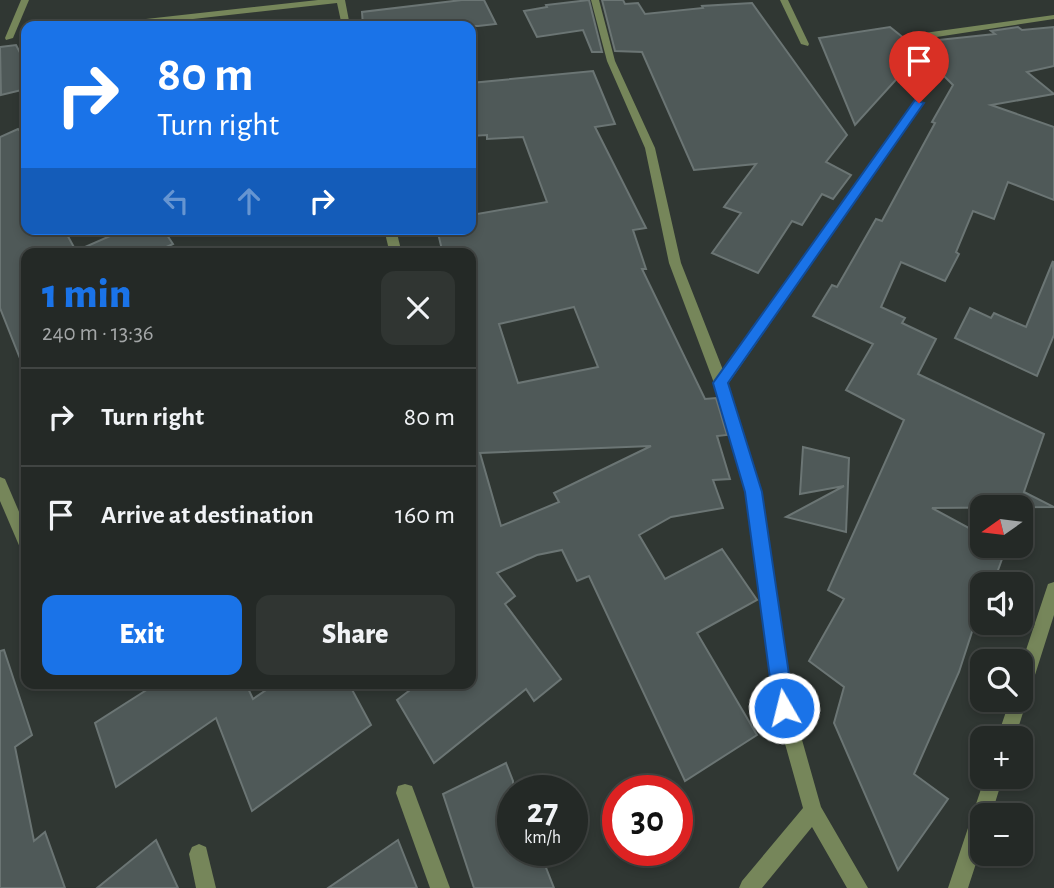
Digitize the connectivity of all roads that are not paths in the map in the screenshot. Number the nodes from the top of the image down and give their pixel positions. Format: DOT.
graph roads {
  1 [pos="25,0"];
  2 [pos="223,0"];
  3 [pos="340,0"];
  4 [pos="596,0"];
  5 [pos="784,0"];
  6 [pos="222,13"];
  7 [pos="1054,17"];
  8 [pos="181,21"];
  9 [pos="345,21"];
  10 [pos="917,37"];
  11 [pos="9,38"];
  12 [pos="805,44"];
  13 [pos="919,103"];
  14 [pos="720,383"];
  15 [pos="0,484"];
  16 [pos="21,533"];
  17 [pos="1054,590"];
  18 [pos="1033,655"];
  19 [pos="990,789"];
  20 [pos="405,793"];
  21 [pos="813,811"];
  22 [pos="199,854"];
  23 [pos="206,888"];
  24 [pos="440,888"];
  25 [pos="749,888"];
  26 [pos="858,888"];
  27 [pos="958,888"];
  1 -- 11 [label="street"];
  2 -- 6 [label="street"];
  3 -- 6 [label="street"];
  3 -- 9 [label="street"];
  4 -- 14 [label="street"];
  5 -- 12 [label="street"];
  6 -- 8 [label="street"];
  7 -- 10 [label="street"];
  13 -- 14 [label="street"];
  14 -- 21 [label="street"];
  15 -- 16 [label="street"];
  17 -- 18 [label="street"];
  19 -- 27 [label="street"];
  20 -- 24 [label="street"];
  21 -- 25 [label="street"];
  21 -- 26 [label="street"];
  22 -- 23 [label="street"];
}
